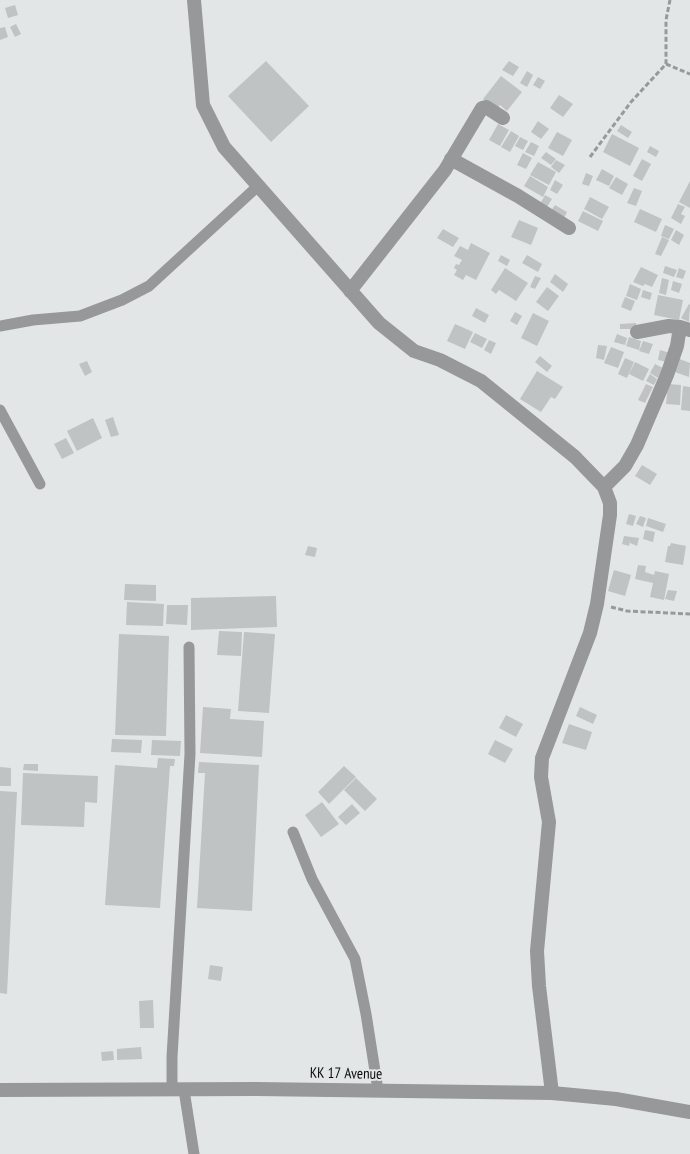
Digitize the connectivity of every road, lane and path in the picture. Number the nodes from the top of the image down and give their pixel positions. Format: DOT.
graph roads {
  1 [pos="194,0"];
  2 [pos="670,0"];
  3 [pos="666,64"];
  4 [pos="690,74"];
  5 [pos="503,118"];
  6 [pos="590,157"];
  7 [pos="451,159"];
  8 [pos="258,186"];
  9 [pos="570,228"];
  10 [pos="350,291"];
  11 [pos="0,326"];
  12 [pos="685,328"];
  13 [pos="637,332"];
  14 [pos="0,410"];
  15 [pos="40,484"];
  16 [pos="604,487"];
  17 [pos="597,604"];
  18 [pos="690,614"];
  19 [pos="189,647"];
  20 [pos="293,832"];
  21 [pos="0,1090"];
  22 [pos="178,1090"];
  23 [pos="378,1090"];
  24 [pos="552,1093"];
  25 [pos="690,1112"];
  26 [pos="194,1154"];
  1 -- 8 [label="street"];
  2 -- 3 [label="path"];
  3 -- 4 [label="path"];
  3 -- 6 [label="path"];
  5 -- 7 [label="street"];
  7 -- 9 [label="street"];
  7 -- 10 [label="street"];
  8 -- 10 [label="street"];
  8 -- 11 [label="lane"];
  10 -- 16 [label="street"];
  12 -- 13 [label="street"];
  12 -- 16 [label="street"];
  14 -- 15 [label="lane"];
  16 -- 17 [label="street"];
  17 -- 18 [label="path"];
  17 -- 24 [label="street"];
  19 -- 22 [label="lane"];
  20 -- 23 [label="lane"];
  21 -- 22 [label="street, KK 17 Avenue"];
  22 -- 23 [label="street, KK 17 Avenue"];
  22 -- 26 [label="lane"];
  23 -- 24 [label="street, KK 17 Avenue"];
  24 -- 25 [label="street, KK 17 Avenue"];
}
